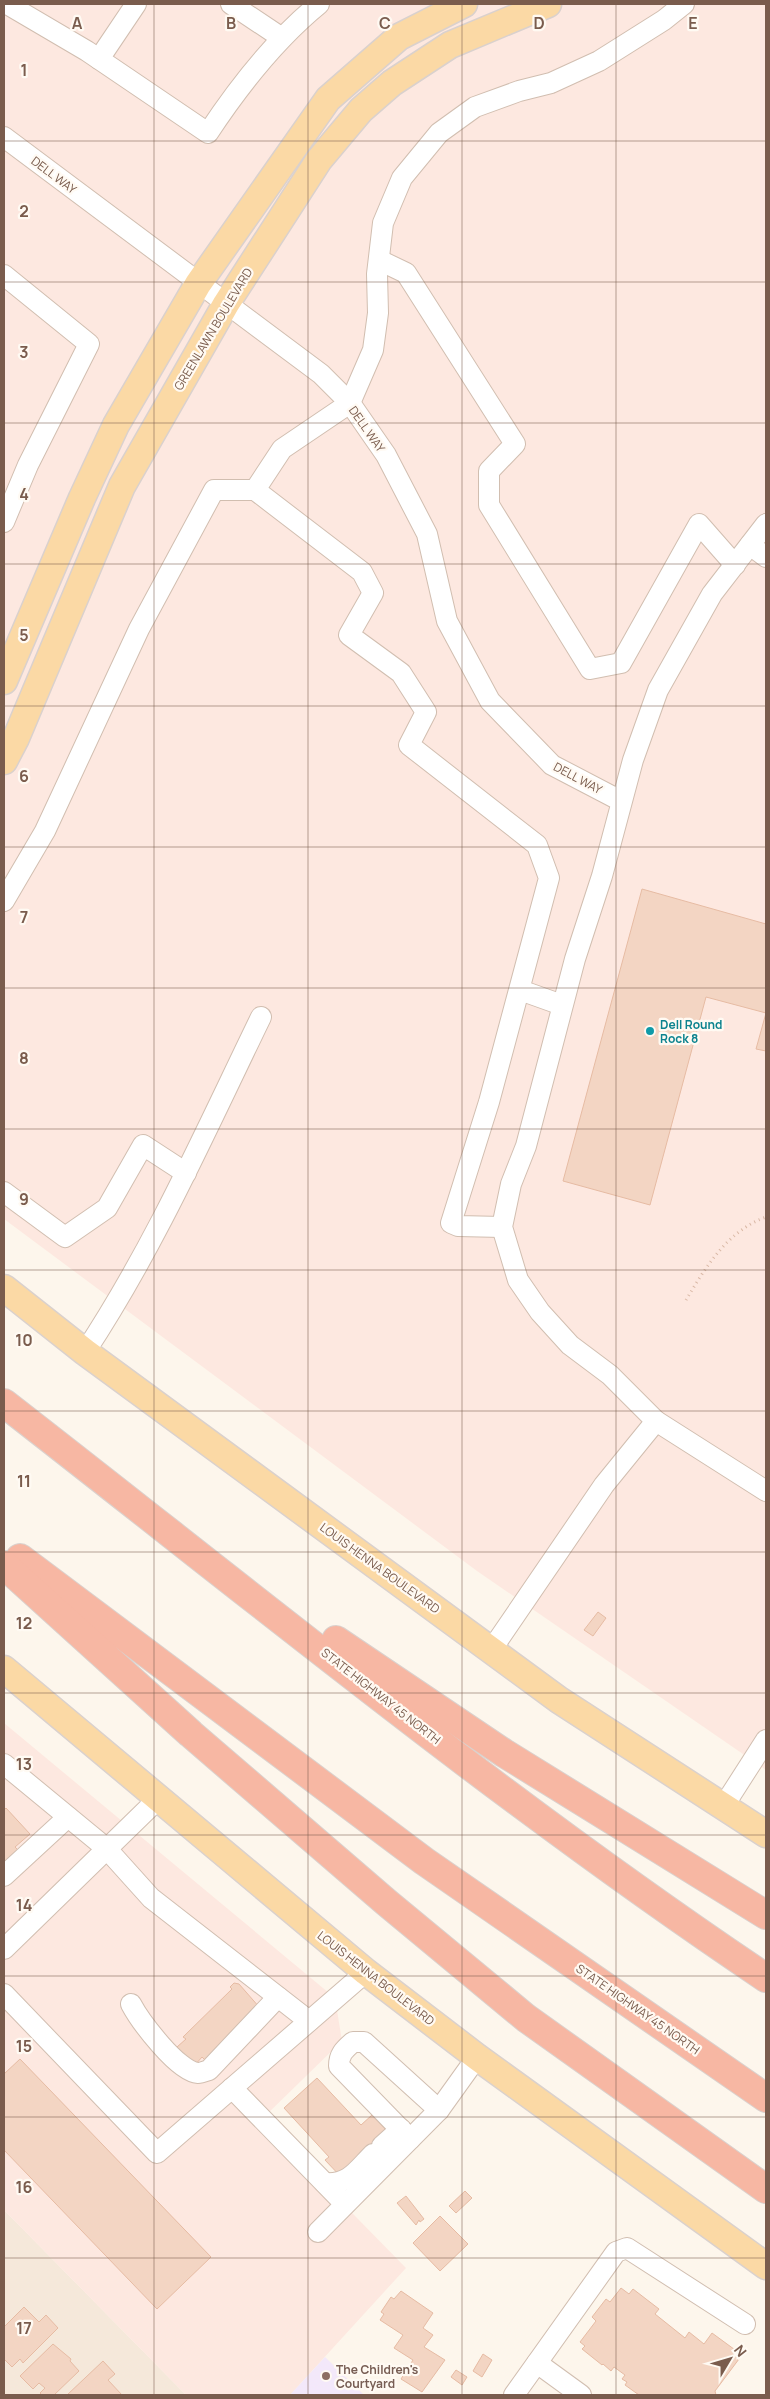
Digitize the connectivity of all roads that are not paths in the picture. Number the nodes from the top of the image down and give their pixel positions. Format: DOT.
graph roads {
  1 [pos="8,4"];
  2 [pos="136,4"];
  3 [pos="231,4"];
  4 [pos="319,4"];
  5 [pos="464,4"];
  6 [pos="548,4"];
  7 [pos="684,4"];
  8 [pos="282,38"];
  9 [pos="99,59"];
  10 [pos="4,137"];
  11 [pos="379,260"];
  12 [pos="4,275"];
  13 [pos="198,284"];
  14 [pos="226,304"];
  15 [pos="350,403"];
  16 [pos="255,490"];
  17 [pos="4,522"];
  18 [pos="766,524"];
  19 [pos="750,545"];
  20 [pos="766,557"];
  21 [pos="735,565"];
  22 [pos="4,681"];
  23 [pos="4,761"];
  24 [pos="621,801"];
  25 [pos="4,901"];
  26 [pos="520,990"];
  27 [pos="562,1006"];
  28 [pos="261,1017"];
  29 [pos="186,1173"];
  30 [pos="4,1192"];
  31 [pos="502,1227"];
  32 [pos="4,1288"];
  33 [pos="85,1352"];
  34 [pos="4,1403"];
  35 [pos="656,1421"];
  36 [pos="766,1491"];
  37 [pos="139,1508"];
  38 [pos="4,1546"];
  39 [pos="4,1564"];
  40 [pos="492,1649"];
  41 [pos="4,1669"];
  42 [pos="766,1740"];
  43 [pos="4,1764"];
  44 [pos="158,1799"];
  45 [pos="723,1807"];
  46 [pos="68,1817"];
  47 [pos="766,1834"];
  48 [pos="106,1848"];
  49 [pos="4,1876"];
  50 [pos="766,1915"];
  51 [pos="4,1948"];
  52 [pos="366,1972"];
  53 [pos="766,1978"];
  54 [pos="4,1994"];
  55 [pos="278,1997"];
  56 [pos="131,2004"];
  57 [pos="309,2021"];
  58 [pos="477,2056"];
  59 [pos="232,2088"];
  60 [pos="766,2098"];
  61 [pos="439,2110"];
  62 [pos="405,2134"];
  63 [pos="325,2183"];
  64 [pos="766,2189"];
  65 [pos="345,2204"];
  66 [pos="318,2232"];
  67 [pos="766,2266"];
  68 [pos="745,2324"];
  69 [pos="537,2364"];
  70 [pos="514,2395"];
  71 [pos="581,2395"];
  1 -- 9 [label="street"];
  2 -- 9 [label="street"];
  3 -- 8 [label="street"];
  4 -- 8 [label="street"];
  5 -- 13 [label="main road"];
  6 -- 14 [label="main road, GREENLAWN BOULEVARD"];
  7 -- 11 [label="street"];
  8 -- 9 [label="street"];
  10 -- 13 [label="street, DELL WAY"];
  11 -- 15 [label="street"];
  11 -- 21 [label="street"];
  12 -- 17 [label="street"];
  13 -- 14 [label="street, DELL WAY"];
  13 -- 22 [label="main road"];
  14 -- 15 [label="street, DELL WAY"];
  14 -- 23 [label="main road, GREENLAWN BOULEVARD"];
  15 -- 16 [label="street"];
  15 -- 24 [label="street, DELL WAY"];
  16 -- 25 [label="street"];
  16 -- 26 [label="street"];
  18 -- 19 [label="street"];
  19 -- 20 [label="street"];
  19 -- 21 [label="street"];
  21 -- 24 [label="street"];
  24 -- 27 [label="street"];
  26 -- 27 [label="street"];
  26 -- 31 [label="street"];
  27 -- 31 [label="street"];
  28 -- 29 [label="street"];
  29 -- 30 [label="street"];
  29 -- 33 [label="street"];
  31 -- 35 [label="street"];
  32 -- 33 [label="main road, LOUIS HENNA BOULEVARD"];
  33 -- 40 [label="main road, LOUIS HENNA BOULEVARD"];
  34 -- 37 [label="highway, STATE HIGHWAY 45 NORTH"];
  35 -- 36 [label="street"];
  35 -- 40 [label="street"];
  37 -- 50 [label="highway"];
  37 -- 53 [label="highway, STATE HIGHWAY 45 NORTH"];
  38 -- 60 [label="highway, STATE HIGHWAY 45 NORTH"];
  39 -- 64 [label="highway"];
  40 -- 45 [label="main road, LOUIS HENNA BOULEVARD"];
  41 -- 44 [label="main road, LOUIS HENNA BOULEVARD"];
  42 -- 45 [label="street"];
  43 -- 46 [label="street"];
  44 -- 48 [label="street"];
  44 -- 52 [label="main road, LOUIS HENNA BOULEVARD"];
  45 -- 47 [label="main road, LOUIS HENNA BOULEVARD"];
  46 -- 48 [label="street"];
  46 -- 49 [label="street"];
  48 -- 51 [label="street"];
  48 -- 55 [label="street"];
  52 -- 57 [label="street"];
  52 -- 58 [label="main road, LOUIS HENNA BOULEVARD"];
  54 -- 59 [label="street"];
  55 -- 56 [label="street"];
  55 -- 57 [label="street"];
  57 -- 59 [label="street"];
  58 -- 61 [label="street"];
  58 -- 67 [label="main road, LOUIS HENNA BOULEVARD"];
  59 -- 63 [label="street"];
  61 -- 62 [label="street"];
  61 -- 62 [label="street"];
  62 -- 63 [label="street"];
  62 -- 65 [label="street"];
  63 -- 65 [label="street"];
  65 -- 66 [label="street"];
  68 -- 69 [label="street"];
  69 -- 70 [label="street"];
  69 -- 71 [label="street"];
}
